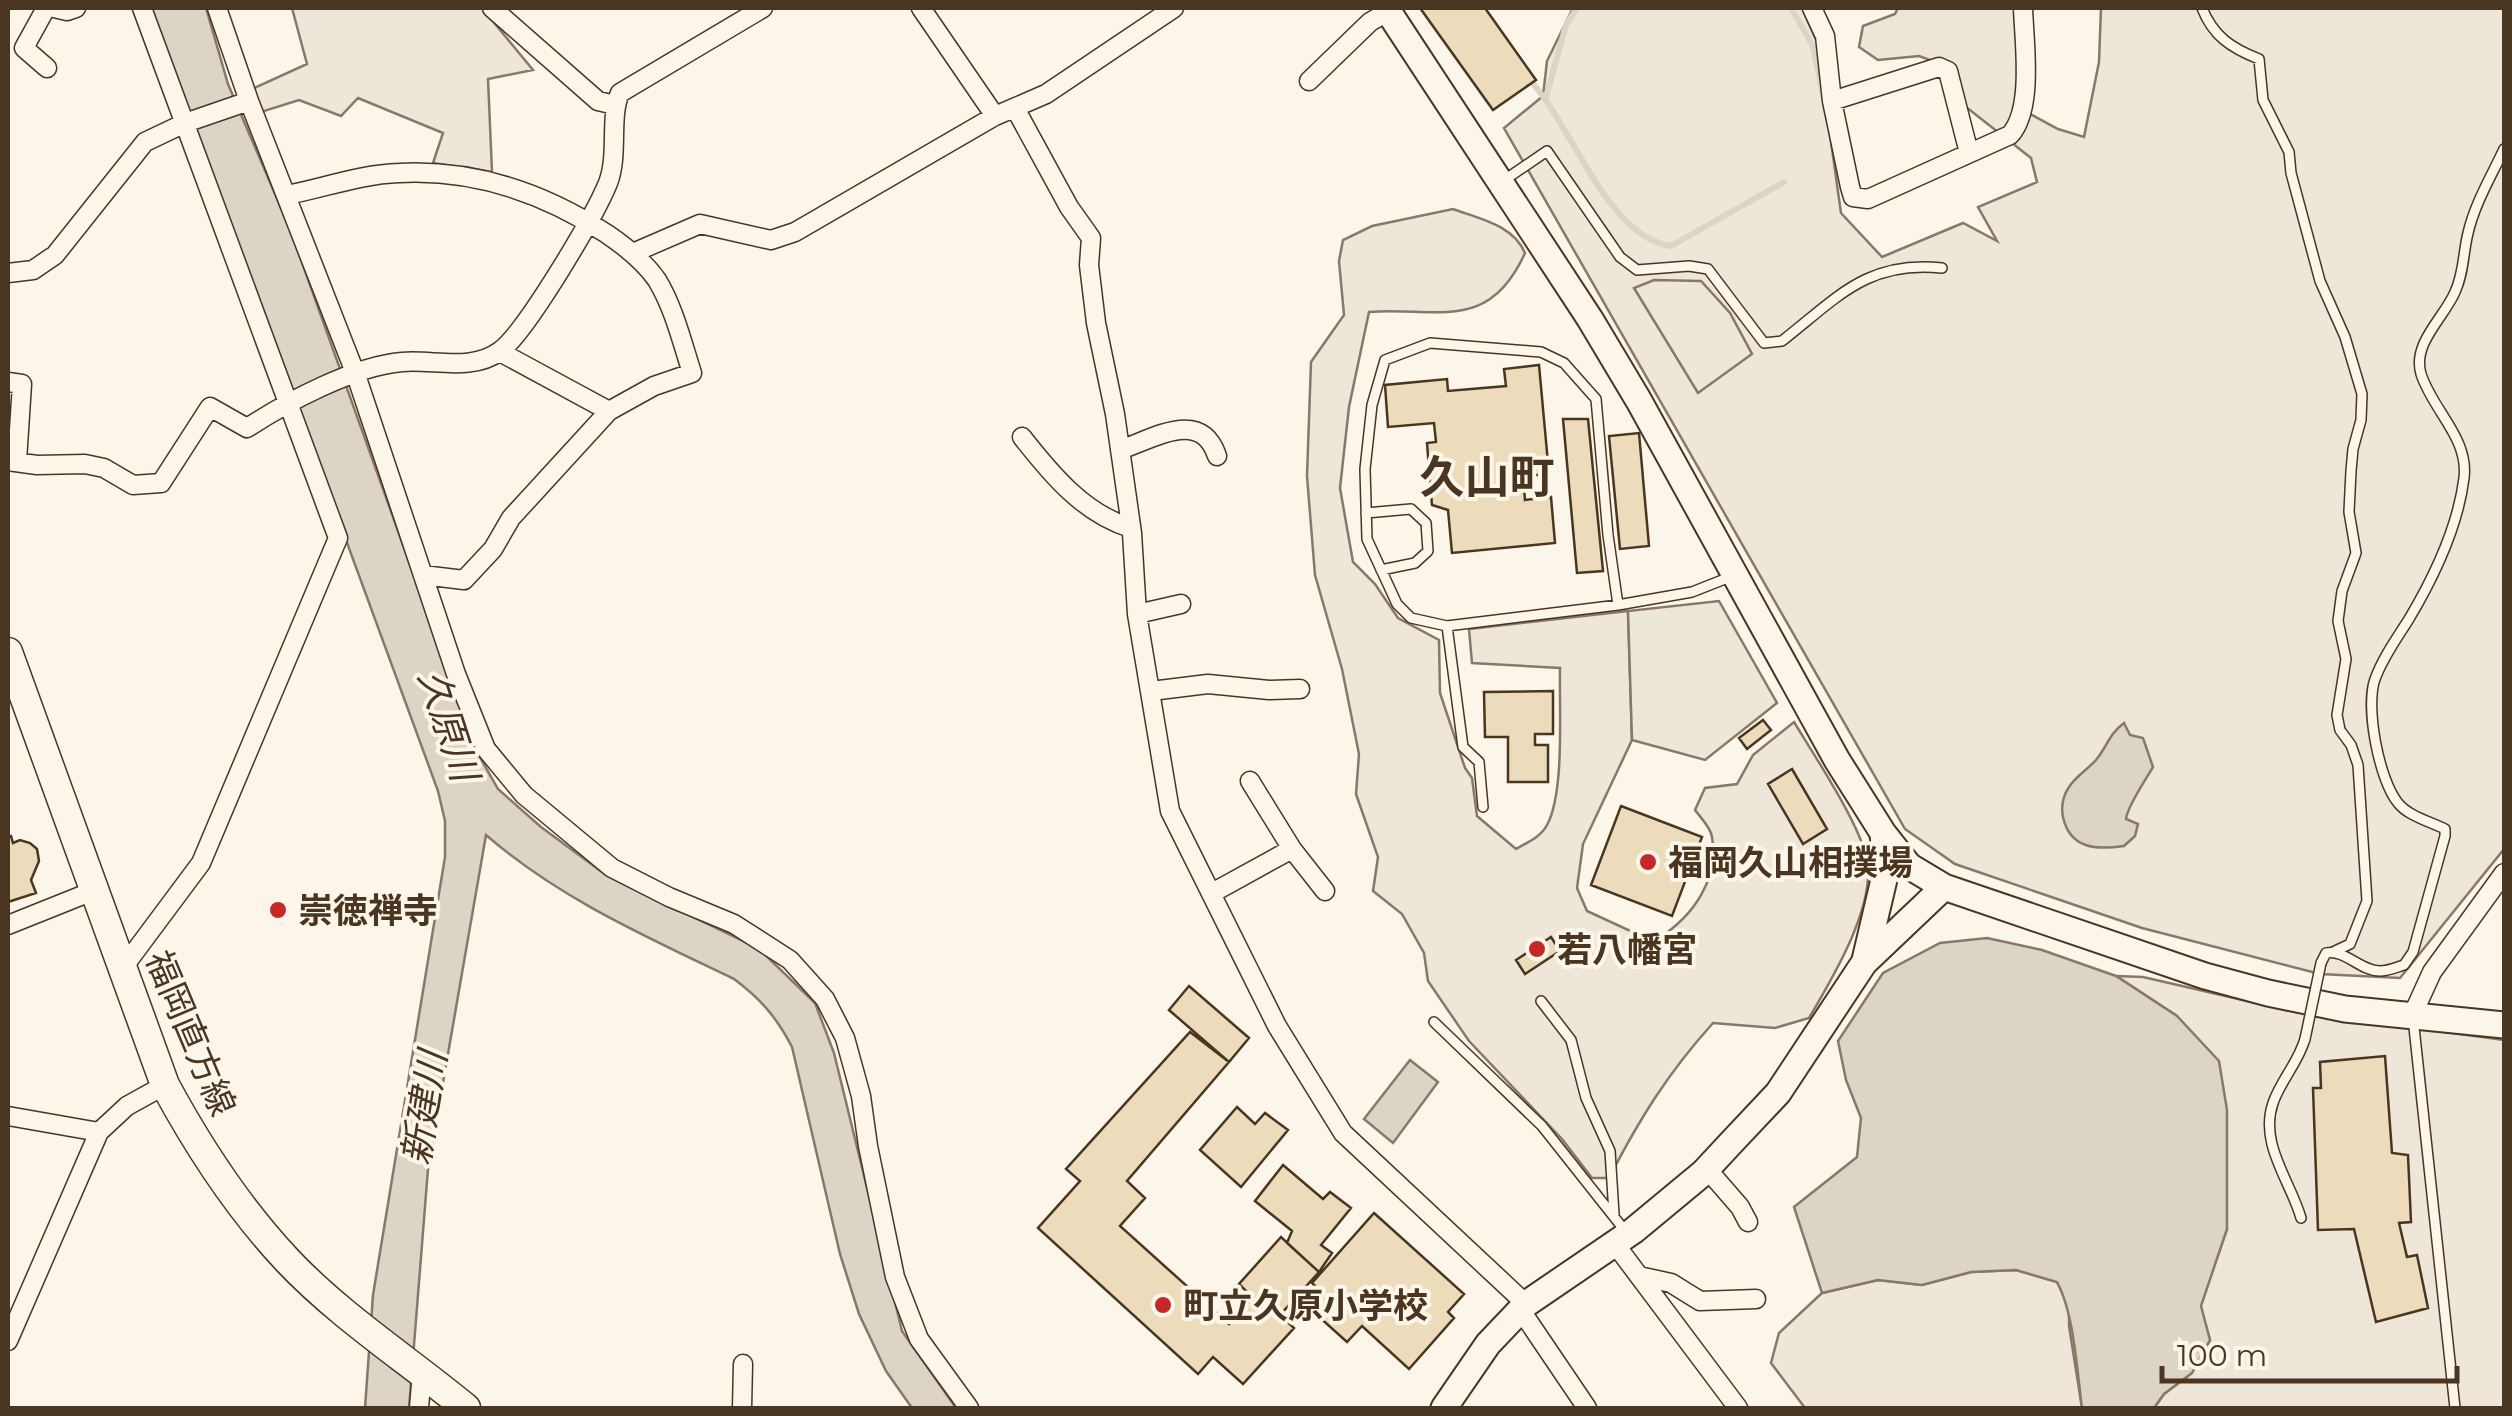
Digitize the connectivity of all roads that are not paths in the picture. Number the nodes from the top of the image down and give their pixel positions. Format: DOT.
graph roads {
  1 [pos="50,8"];
  2 [pos="76,8"];
  3 [pos="142,8"];
  4 [pos="217,8"];
  5 [pos="492,8"];
  6 [pos="762,8"];
  7 [pos="920,8"];
  8 [pos="1174,8"];
  9 [pos="1812,8"];
  10 [pos="2023,8"];
  11 [pos="2202,8"];
  12 [pos="1387,10"];
  13 [pos="47,68"];
  14 [pos="1309,81"];
  15 [pos="249,101"];
  16 [pos="1832,101"];
  17 [pos="615,105"];
  18 [pos="1015,108"];
  19 [pos="995,116"];
  20 [pos="185,123"];
  21 [pos="2504,150"];
  22 [pos="1969,153"];
  23 [pos="1500,182"];
  24 [pos="286,196"];
  25 [pos="587,221"];
  26 [pos="633,253"];
  27 [pos="1942,268"];
  28 [pos="8,273"];
  29 [pos="500,352"];
  30 [pos="356,375"];
  31 [pos="8,382"];
  32 [pos="288,402"];
  33 [pos="609,411"];
  34 [pos="1022,436"];
  35 [pos="1120,450"];
  36 [pos="1218,456"];
  37 [pos="12,461"];
  38 [pos="1366,514"];
  39 [pos="1131,528"];
  40 [pos="1381,570"];
  41 [pos="423,575"];
  42 [pos="1733,576"];
  43 [pos="1180,604"];
  44 [pos="1618,605"];
  45 [pos="1137,614"];
  46 [pos="1448,626"];
  47 [pos="8,652"];
  48 [pos="1300,690"];
  49 [pos="1152,691"];
  50 [pos="1250,781"];
  51 [pos="1483,806"];
  52 [pos="1883,833"];
  53 [pos="1292,849"];
  54 [pos="2504,874"];
  55 [pos="1944,887"];
  56 [pos="93,890"];
  57 [pos="1325,891"];
  58 [pos="1212,892"];
  59 [pos="8,925"];
  60 [pos="2335,952"];
  61 [pos="1864,963"];
  62 [pos="122,969"];
  63 [pos="1540,1002"];
  64 [pos="2412,1016"];
  65 [pos="1434,1022"];
  66 [pos="2504,1025"];
  67 [pos="164,1085"];
  68 [pos="8,1116"];
  69 [pos="99,1132"];
  70 [pos="1707,1169"];
  71 [pos="2301,1218"];
  72 [pos="1748,1222"];
  73 [pos="1619,1232"];
  74 [pos="1639,1276"];
  75 [pos="1756,1299"];
  76 [pos="1523,1306"];
  77 [pos="8,1341"];
  78 [pos="743,1364"];
  79 [pos="422,1372"];
  80 [pos="419,1408"];
  81 [pos="466,1408"];
  82 [pos="742,1408"];
  83 [pos="969,1408"];
  84 [pos="1444,1408"];
  85 [pos="1587,1408"];
  86 [pos="1738,1408"];
  87 [pos="2455,1408"];
  1 -- 2 [label="street"];
  1 -- 13 [label="street"];
  3 -- 20 [label="street"];
  4 -- 15 [label="street"];
  5 -- 17 [label="street"];
  6 -- 17 [label="street"];
  7 -- 19 [label="street"];
  8 -- 18 [label="street"];
  9 -- 16 [label="street"];
  10 -- 22 [label="street"];
  11 -- 60 [label="lane"];
  12 -- 14 [label="street"];
  12 -- 23 [label="street"];
  15 -- 20 [label="street"];
  15 -- 24 [label="street"];
  16 -- 22 [label="street"];
  16 -- 22 [label="street"];
  17 -- 25 [label="street"];
  18 -- 19 [label="street"];
  18 -- 35 [label="street"];
  19 -- 26 [label="street"];
  20 -- 28 [label="street"];
  20 -- 32 [label="street"];
  21 -- 60 [label="lane"];
  23 -- 27 [label="lane"];
  23 -- 42 [label="street"];
  24 -- 25 [label="street"];
  24 -- 30 [label="street"];
  25 -- 26 [label="street"];
  25 -- 29 [label="street"];
  26 -- 33 [label="street"];
  29 -- 30 [label="street"];
  29 -- 33 [label="street"];
  30 -- 32 [label="street"];
  30 -- 41 [label="street"];
  31 -- 37 [label="street"];
  32 -- 37 [label="street"];
  32 -- 62 [label="street"];
  33 -- 41 [label="street"];
  34 -- 39 [label="street"];
  35 -- 36 [label="street"];
  35 -- 39 [label="street"];
  38 -- 40 [label="lane"];
  38 -- 40 [label="lane"];
  38 -- 44 [label="lane"];
  39 -- 45 [label="street"];
  40 -- 46 [label="lane"];
  41 -- 83 [label="street"];
  42 -- 44 [label="lane"];
  42 -- 52 [label="street"];
  43 -- 45 [label="street"];
  44 -- 46 [label="lane"];
  45 -- 49 [label="street"];
  46 -- 51 [label="lane"];
  47 -- 56 [label="main road, 福岡直方線"];
  48 -- 49 [label="street"];
  49 -- 58 [label="street"];
  50 -- 53 [label="street"];
  52 -- 55 [label="street"];
  52 -- 61 [label="street"];
  53 -- 57 [label="street"];
  53 -- 58 [label="street"];
  54 -- 64 [label="street"];
  55 -- 61 [label="street"];
  55 -- 64 [label="street"];
  56 -- 59 [label="street"];
  56 -- 62 [label="main road, 福岡直方線"];
  58 -- 76 [label="street"];
  60 -- 71 [label="lane, bridge"];
  61 -- 70 [label="street"];
  62 -- 67 [label="main road, 福岡直方線"];
  63 -- 73 [label="lane"];
  64 -- 66 [label="street"];
  64 -- 87 [label="lane"];
  65 -- 73 [label="lane"];
  67 -- 69 [label="street"];
  67 -- 79 [label="main road, 福岡直方線"];
  68 -- 69 [label="street"];
  69 -- 77 [label="street"];
  70 -- 72 [label="street"];
  70 -- 73 [label="street"];
  73 -- 74 [label="street"];
  73 -- 76 [label="street"];
  74 -- 75 [label="street"];
  74 -- 86 [label="street"];
  76 -- 84 [label="street"];
  76 -- 85 [label="street"];
  78 -- 82 [label="street"];
  79 -- 80 [label="street"];
  79 -- 81 [label="main road, 福岡直方線"];
}
